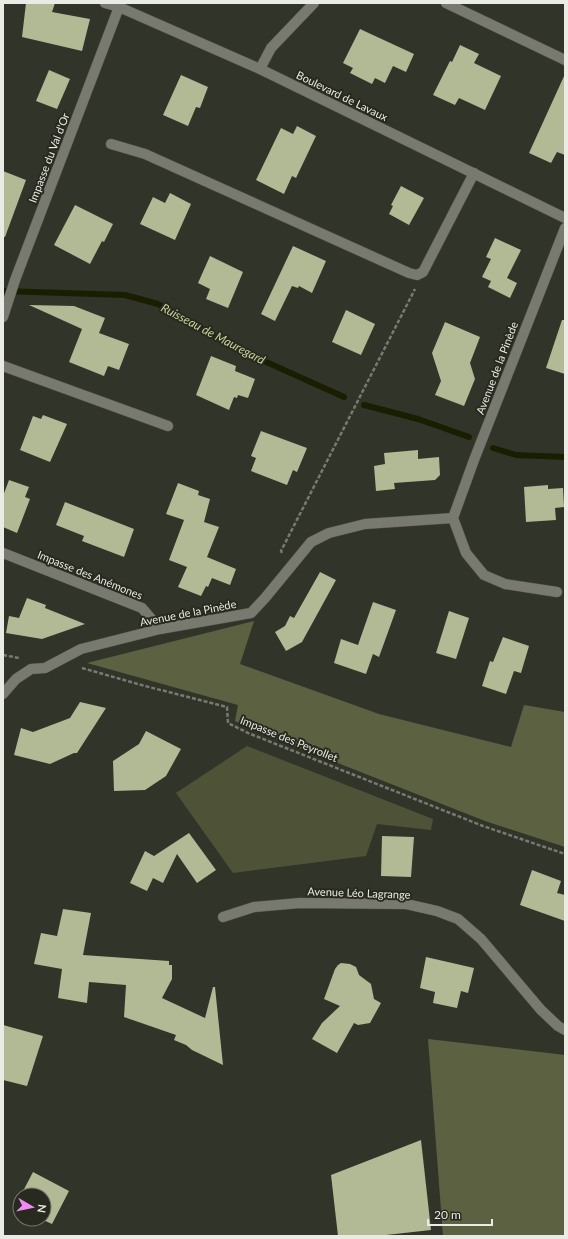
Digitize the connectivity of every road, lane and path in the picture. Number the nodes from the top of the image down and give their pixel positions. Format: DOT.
graph roads {
  1 [pos="105,3"];
  2 [pos="314,3"];
  3 [pos="446,3"];
  4 [pos="119,7"];
  5 [pos="565,60"];
  6 [pos="260,69"];
  7 [pos="111,144"];
  8 [pos="474,173"];
  9 [pos="565,218"];
  10 [pos="565,228"];
  11 [pos="418,275"];
  12 [pos="3,317"];
  13 [pos="3,366"];
  14 [pos="168,426"];
  15 [pos="453,518"];
  16 [pos="3,553"];
  17 [pos="289,568"];
  18 [pos="557,592"];
  19 [pos="160,629"];
  20 [pos="3,655"];
  21 [pos="80,667"];
  22 [pos="31,669"];
  23 [pos="3,694"];
  24 [pos="565,854"];
  25 [pos="223,917"];
  26 [pos="565,1030"];
  1 -- 4 [label="street, Boulevard de Lavaux"];
  2 -- 6 [label="street"];
  3 -- 5 [label="street"];
  4 -- 6 [label="street, Boulevard de Lavaux"];
  4 -- 12 [label="street, Impasse du Val d'Or"];
  6 -- 8 [label="street, Boulevard de Lavaux"];
  7 -- 11 [label="street"];
  8 -- 9 [label="street, Boulevard de Lavaux"];
  8 -- 11 [label="street"];
  10 -- 15 [label="street, Avenue de la Pinède"];
  11 -- 17 [label="path"];
  13 -- 14 [label="street"];
  15 -- 17 [label="street, Avenue de la Pinède"];
  15 -- 18 [label="street"];
  16 -- 19 [label="street, Impasse des Anémones"];
  17 -- 19 [label="street, Avenue de la Pinède"];
  19 -- 22 [label="street, Avenue de la Pinède"];
  20 -- 22 [label="path"];
  21 -- 24 [label="path, Impasse des Peyrollet"];
  22 -- 23 [label="street, Avenue de la Pinède"];
  25 -- 26 [label="street, Avenue Léo Lagrange"];
}
